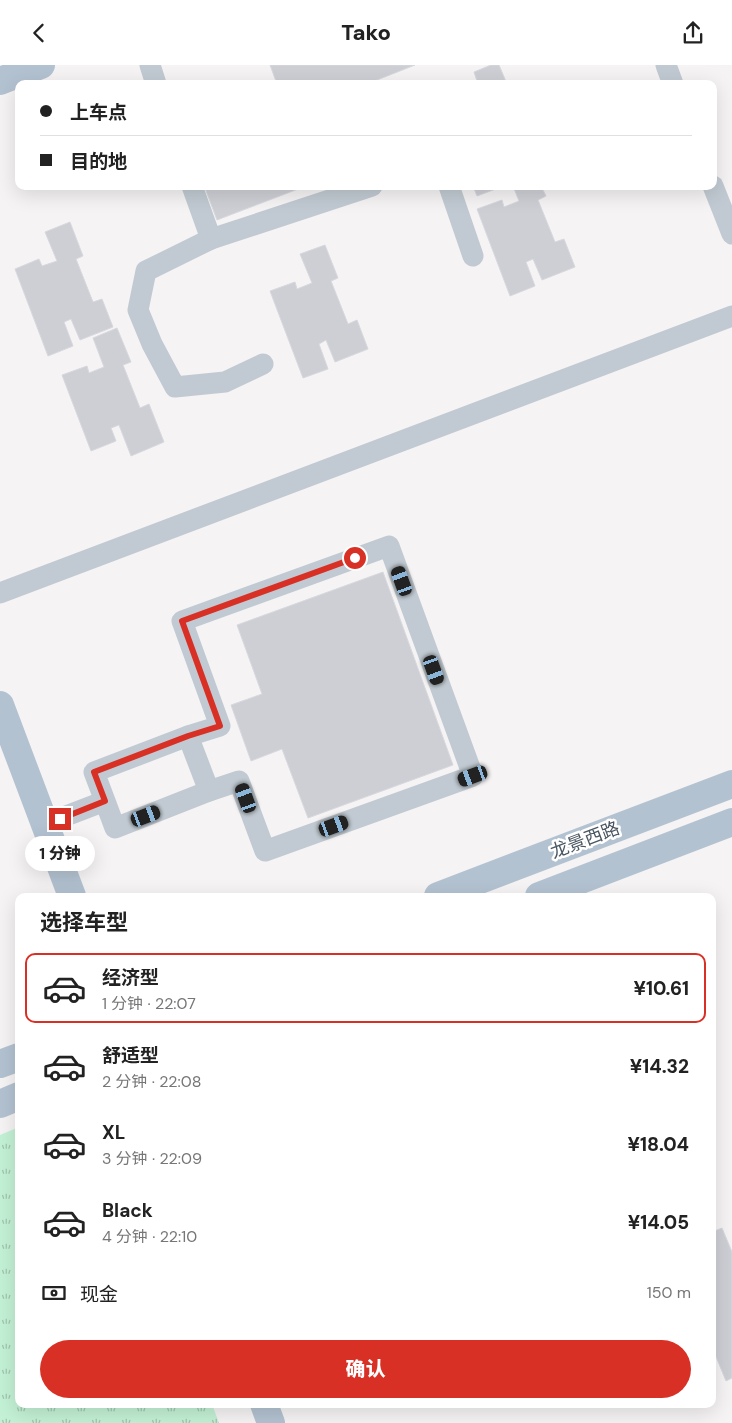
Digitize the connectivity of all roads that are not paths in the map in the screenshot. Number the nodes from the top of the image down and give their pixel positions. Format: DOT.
graph roads {
  1 [pos="41,65"];
  2 [pos="150,65"];
  3 [pos="666,65"];
  4 [pos="155,80"];
  5 [pos="672,80"];
  6 [pos="0,81"];
  7 [pos="193,190"];
  8 [pos="360,190"];
  9 [pos="449,190"];
  10 [pos="715,190"];
  11 [pos="732,234"];
  12 [pos="211,239"];
  13 [pos="473,256"];
  14 [pos="732,316"];
  15 [pos="263,364"];
  16 [pos="0,593"];
  17 [pos="0,705"];
  18 [pos="188,736"];
  19 [pos="732,784"];
  20 [pos="209,791"];
  21 [pos="105,801"];
  22 [pos="732,822"];
  23 [pos="45,824"];
  24 [pos="71,893"];
  25 [pos="446,893"];
  26 [pos="548,893"];
  27 [pos="15,1058"];
  28 [pos="0,1064"];
  29 [pos="15,1097"];
  30 [pos="0,1103"];
  31 [pos="265,1408"];
  32 [pos="271,1423"];
  1 -- 6 [label="main road"];
  2 -- 4 [label="street"];
  3 -- 5 [label="street"];
  7 -- 12 [label="street"];
  8 -- 12 [label="street"];
  9 -- 13 [label="street"];
  10 -- 11 [label="street"];
  12 -- 15 [label="street"];
  14 -- 16 [label="street"];
  17 -- 23 [label="main road"];
  18 -- 20 [label="street"];
  18 -- 20 [label="street"];
  18 -- 21 [label="street"];
  19 -- 25 [label="main road, 龙景西路"];
  20 -- 21 [label="street"];
  21 -- 23 [label="street"];
  22 -- 26 [label="main road, 龙景西路"];
  23 -- 24 [label="main road"];
  27 -- 28 [label="main road"];
  29 -- 30 [label="main road"];
  31 -- 32 [label="main road"];
}
